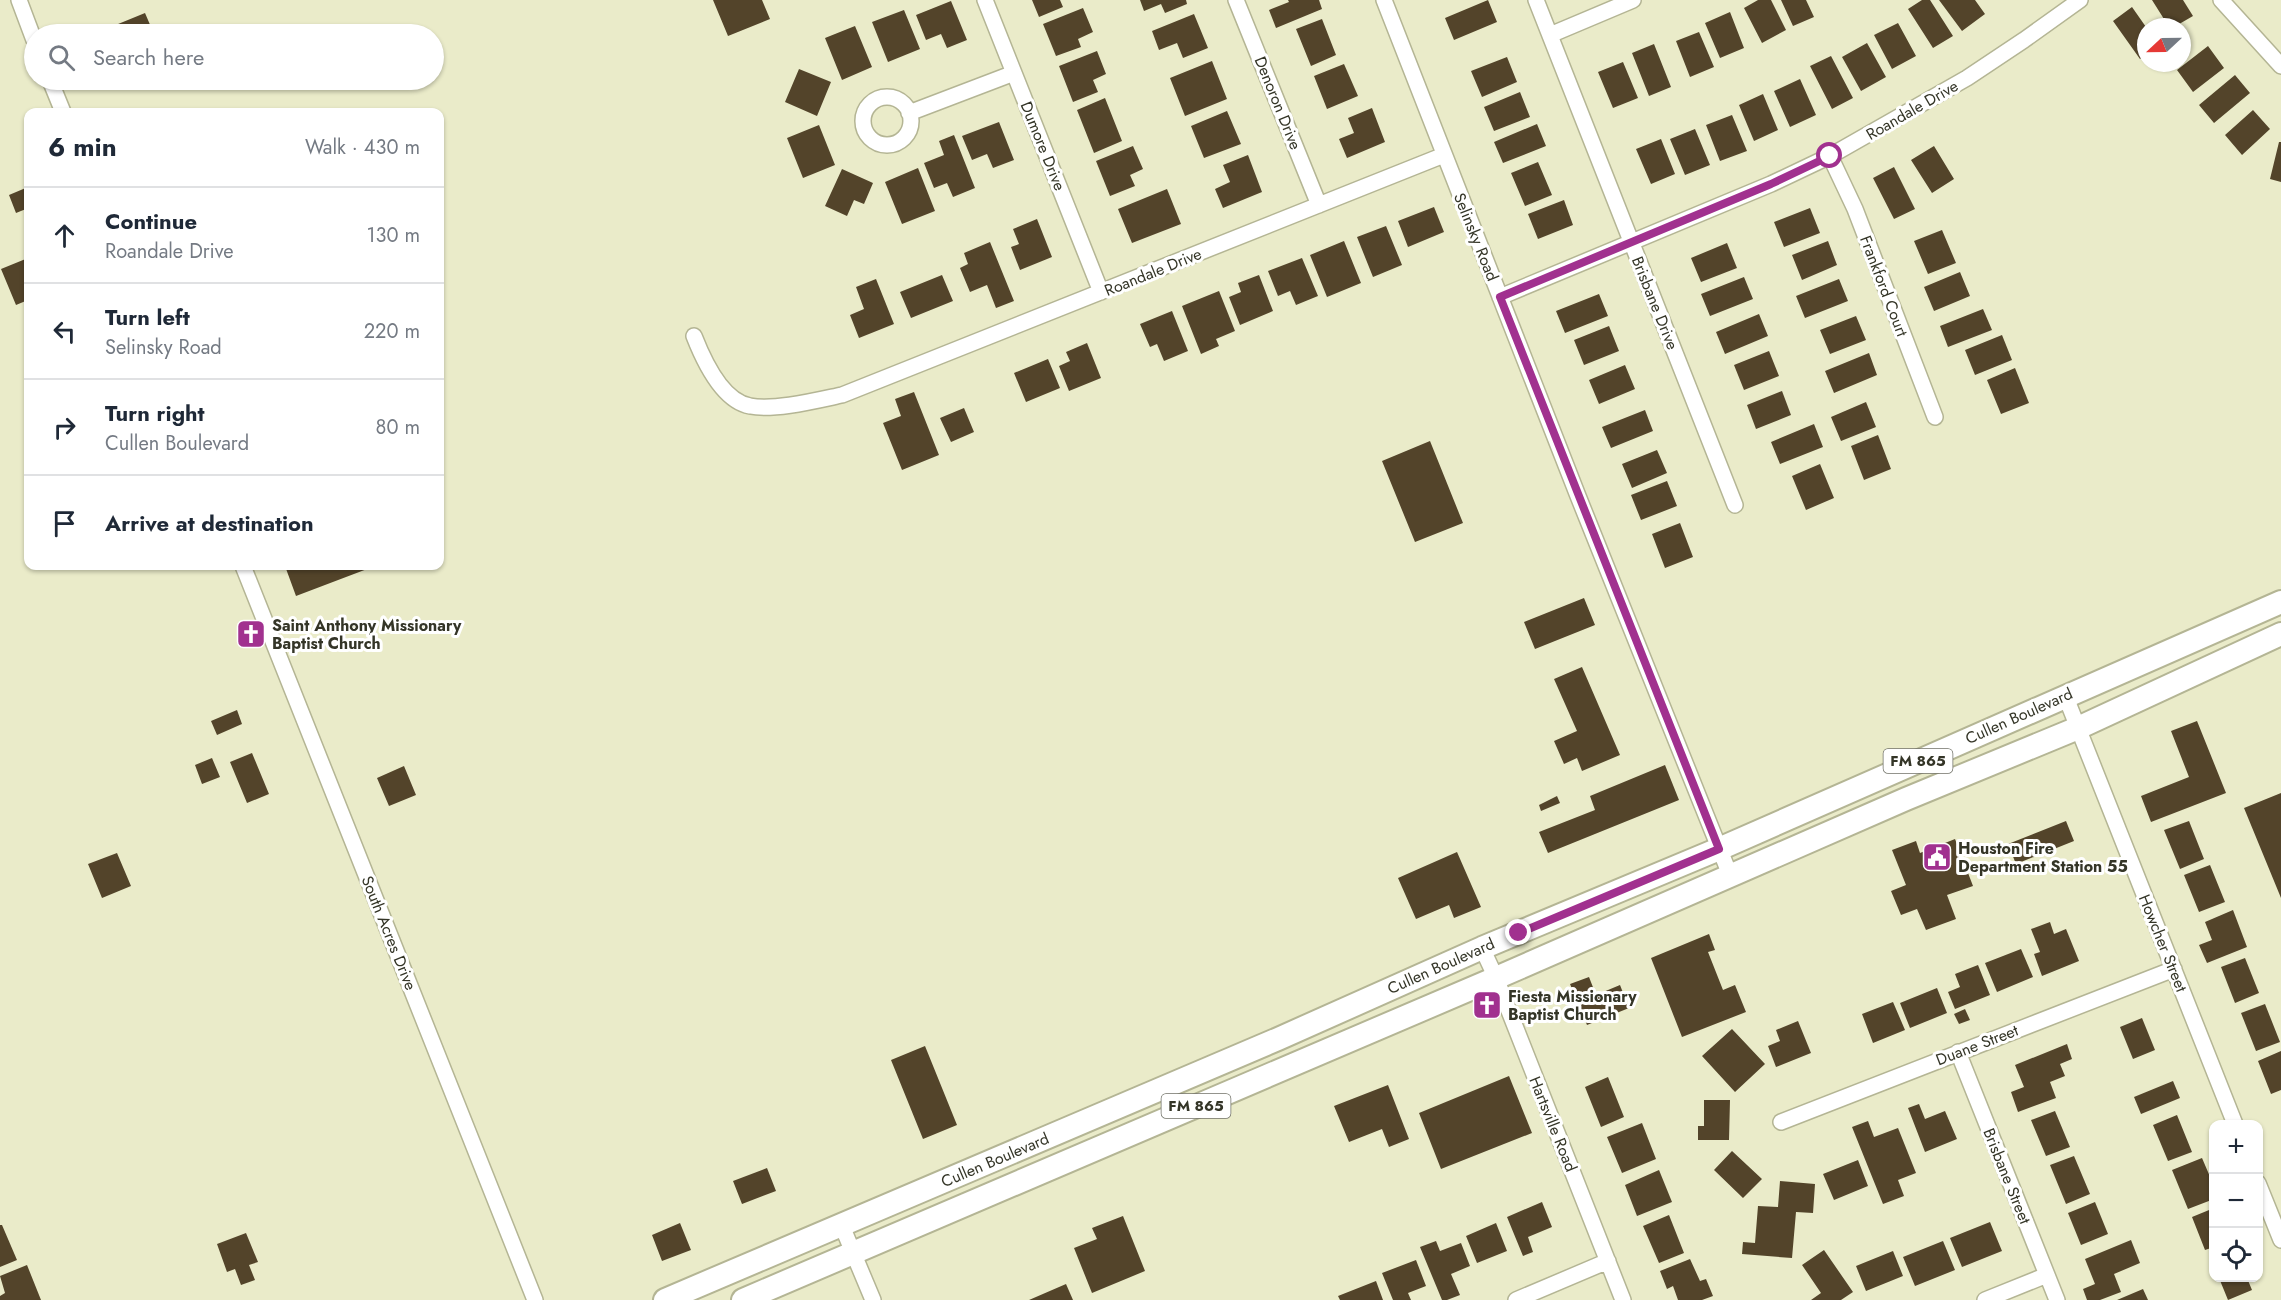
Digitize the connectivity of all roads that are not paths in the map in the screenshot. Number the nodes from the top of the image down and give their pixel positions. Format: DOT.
graph roads {
  1 [pos="19,0"];
  2 [pos="985,0"];
  3 [pos="1236,0"];
  4 [pos="1384,0"];
  5 [pos="1536,0"];
  6 [pos="1633,0"];
  7 [pos="2080,0"];
  8 [pos="2221,0"];
  9 [pos="28,24"];
  10 [pos="1550,35"];
  11 [pos="2281,66"];
  12 [pos="1014,73"];
  13 [pos="54,90"];
  14 [pos="61,108"];
  15 [pos="909,113"];
  16 [pos="1444,155"];
  17 [pos="1830,156"];
  18 [pos="1318,205"];
  19 [pos="1632,243"];
  20 [pos="1101,292"];
  21 [pos="1500,297"];
  22 [pos="694,336"];
  23 [pos="1935,417"];
  24 [pos="1735,505"];
  25 [pos="245,570"];
  26 [pos="2281,602"];
  27 [pos="2281,634"];
  28 [pos="2065,695"];
  29 [pos="2078,728"];
  30 [pos="1895,771"];
  31 [pos="1906,799"];
  32 [pos="1719,849"];
  33 [pos="1730,875"];
  34 [pos="1482,948"];
  35 [pos="2174,969"];
  36 [pos="1496,978"];
  37 [pos="1278,1039"];
  38 [pos="1958,1052"];
  39 [pos="1288,1067"];
  40 [pos="2233,1120"];
  41 [pos="1781,1122"];
  42 [pos="1076,1125"];
  43 [pos="1086,1153"];
  44 [pos="2263,1193"];
  45 [pos="842,1226"];
  46 [pos="2281,1240"];
  47 [pos="854,1253"];
  48 [pos="1608,1261"];
  49 [pos="2047,1275"];
  50 [pos="535,1300"];
  51 [pos="665,1300"];
  52 [pos="743,1300"];
  53 [pos="873,1300"];
  54 [pos="1516,1300"];
  55 [pos="1623,1300"];
  56 [pos="1985,1300"];
  57 [pos="2056,1300"];
  1 -- 9 [label="street"];
  2 -- 12 [label="street, Dumore Drive"];
  3 -- 18 [label="street, Denoron Drive"];
  4 -- 16 [label="street, Selinsky Road"];
  5 -- 10 [label="street, Brisbane Drive"];
  6 -- 10 [label="street"];
  7 -- 17 [label="street, Roandale Drive"];
  8 -- 11 [label="street"];
  10 -- 19 [label="street, Brisbane Drive"];
  12 -- 15 [label="street"];
  12 -- 20 [label="street, Dumore Drive"];
  13 -- 14 [label="street"];
  16 -- 18 [label="street, Roandale Drive"];
  16 -- 21 [label="street, Selinsky Road"];
  17 -- 19 [label="street, Roandale Drive"];
  17 -- 23 [label="street, Frankford Court"];
  18 -- 20 [label="street, Roandale Drive"];
  19 -- 21 [label="street, Roandale Drive"];
  19 -- 24 [label="street, Brisbane Drive"];
  20 -- 22 [label="street, Roandale Drive"];
  21 -- 32 [label="street, Selinsky Road"];
  25 -- 50 [label="street, South Acres Drive"];
  26 -- 28 [label="main road, Cullen Boulevard / FM 865"];
  27 -- 29 [label="main road, Cullen Boulevard / FM 865"];
  28 -- 29 [label="street, Howcher Street"];
  28 -- 30 [label="main road, Cullen Boulevard / FM 865"];
  29 -- 31 [label="main road, Cullen Boulevard / FM 865"];
  29 -- 35 [label="street, Howcher Street"];
  30 -- 31 [label="main road"];
  30 -- 32 [label="main road, Cullen Boulevard / FM 865"];
  31 -- 33 [label="main road, Cullen Boulevard / FM 865"];
  32 -- 33 [label="street, Selinsky Road"];
  32 -- 34 [label="main road, Cullen Boulevard / FM 865"];
  33 -- 36 [label="main road, Cullen Boulevard / FM 865"];
  34 -- 36 [label="street, Hartsville Road"];
  34 -- 37 [label="main road, Cullen Boulevard / FM 865"];
  35 -- 38 [label="street, Duane Street"];
  35 -- 40 [label="street, Howcher Street"];
  36 -- 39 [label="main road, Cullen Boulevard / FM 865"];
  36 -- 48 [label="street, Hartsville Road"];
  37 -- 39 [label="main road"];
  37 -- 42 [label="main road, Cullen Boulevard / FM 865"];
  38 -- 41 [label="street, Duane Street"];
  38 -- 49 [label="street, Brisbane Street"];
  39 -- 43 [label="main road, Cullen Boulevard / FM 865"];
  42 -- 43 [label="main road"];
  42 -- 45 [label="main road, Cullen Boulevard / FM 865"];
  43 -- 47 [label="main road, Cullen Boulevard / FM 865"];
  44 -- 46 [label="street"];
  45 -- 47 [label="street"];
  45 -- 51 [label="main road, Cullen Boulevard / FM 865"];
  47 -- 52 [label="main road, Cullen Boulevard / FM 865"];
  47 -- 53 [label="street"];
  48 -- 54 [label="street"];
  48 -- 55 [label="street, Hartsville Road"];
  49 -- 56 [label="street"];
  49 -- 57 [label="street, Brisbane Street"];
}
